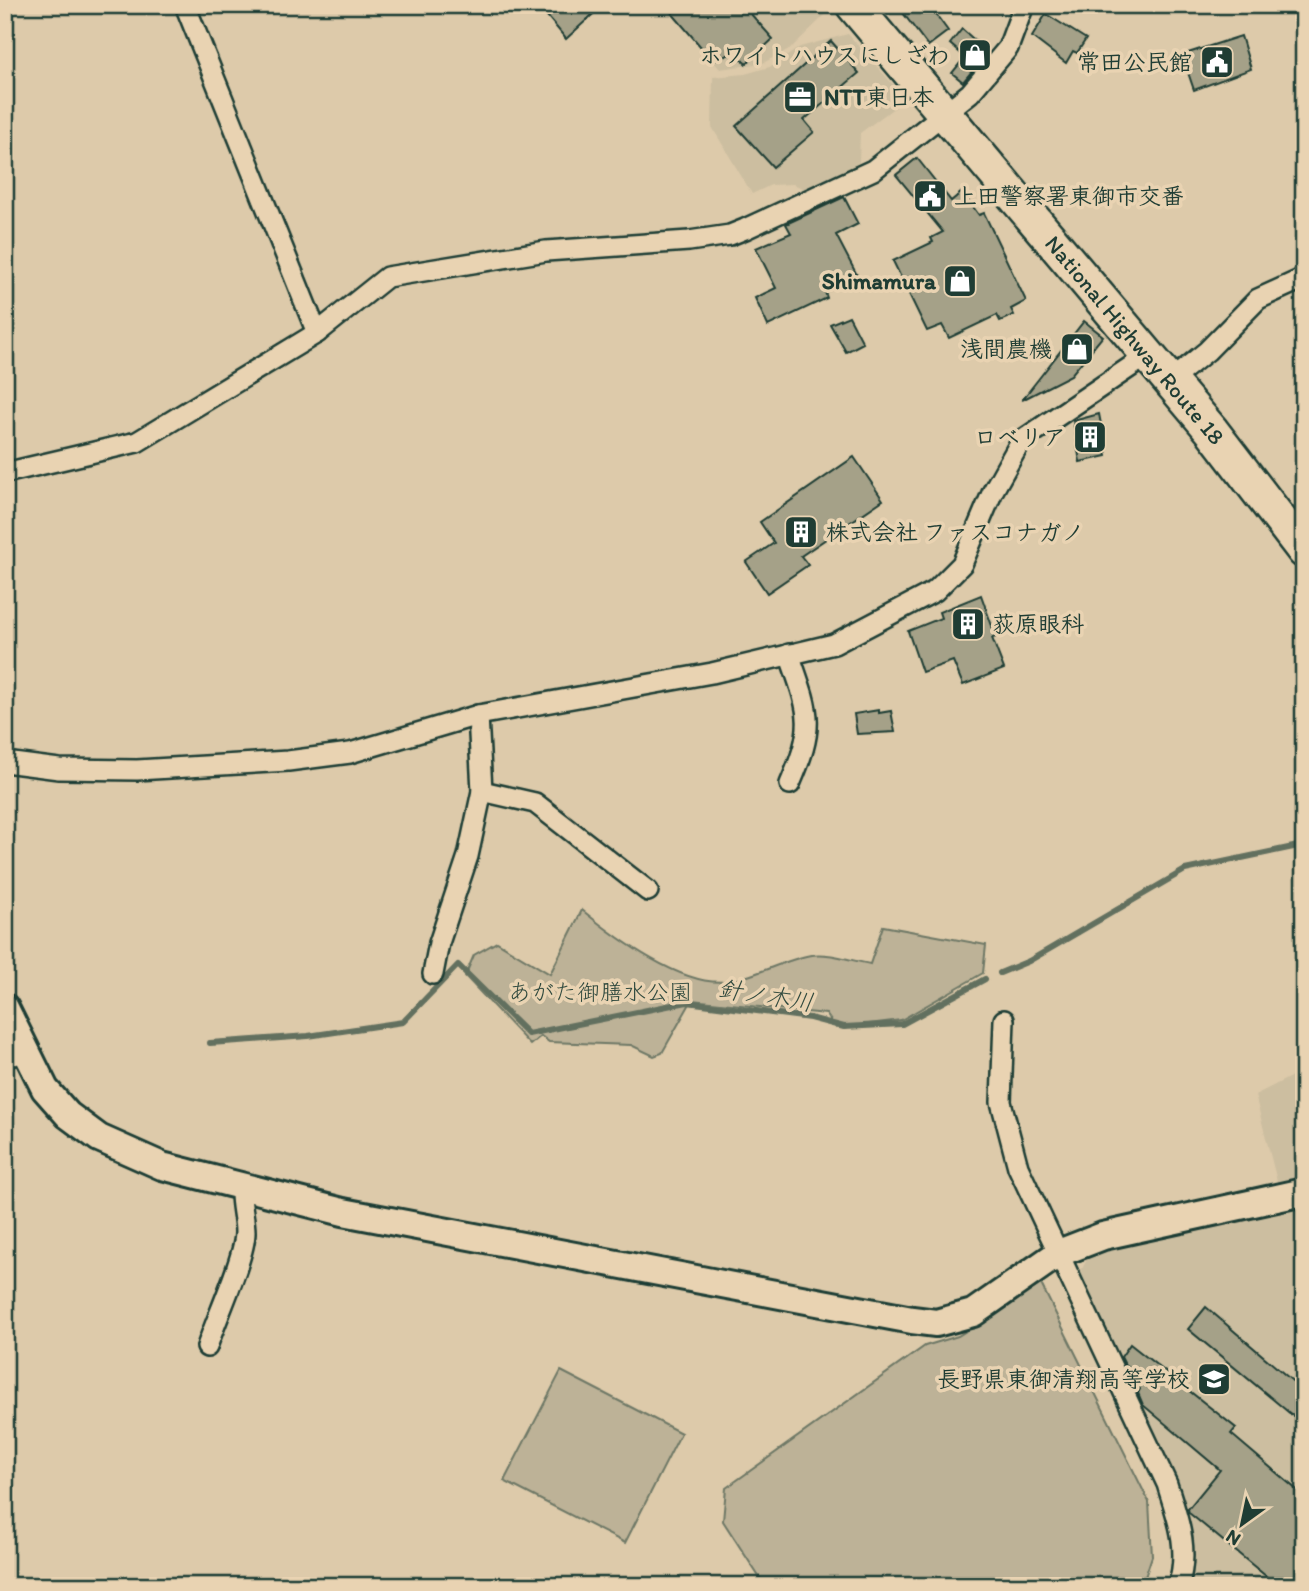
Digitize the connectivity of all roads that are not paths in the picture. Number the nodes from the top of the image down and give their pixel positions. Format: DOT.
graph roads {
  1 [pos="185,5"];
  2 [pos="853,5"];
  3 [pos="1024,5"];
  4 [pos="944,112"];
  5 [pos="1304,278"];
  6 [pos="317,334"];
  7 [pos="1148,355"];
  8 [pos="1170,381"];
  9 [pos="5,473"];
  10 [pos="1304,551"];
  11 [pos="789,654"];
  12 [pos="478,715"];
  13 [pos="5,762"];
  14 [pos="790,784"];
  15 [pos="482,791"];
  16 [pos="648,891"];
  17 [pos="433,974"];
  18 [pos="5,1008"];
  19 [pos="1003,1020"];
  20 [pos="15,1054"];
  21 [pos="240,1188"];
  22 [pos="1304,1192"];
  23 [pos="1059,1253"];
  24 [pos="206,1346"];
  25 [pos="1178,1586"];
  1 -- 6 [label="street"];
  2 -- 4 [label="highway, National Highway Route 18"];
  3 -- 4 [label="street"];
  4 -- 6 [label="street"];
  4 -- 7 [label="highway, National Highway Route 18"];
  5 -- 8 [label="street"];
  6 -- 9 [label="street"];
  7 -- 8 [label="highway, National Highway Route 18"];
  7 -- 11 [label="street"];
  8 -- 10 [label="highway, National Highway Route 18"];
  11 -- 12 [label="street"];
  11 -- 14 [label="street"];
  12 -- 13 [label="street"];
  12 -- 15 [label="street"];
  15 -- 16 [label="street"];
  15 -- 17 [label="street"];
  18 -- 20 [label="street"];
  19 -- 23 [label="street"];
  20 -- 21 [label="street"];
  21 -- 23 [label="street"];
  21 -- 24 [label="street"];
  22 -- 23 [label="street"];
  23 -- 25 [label="street"];
}
